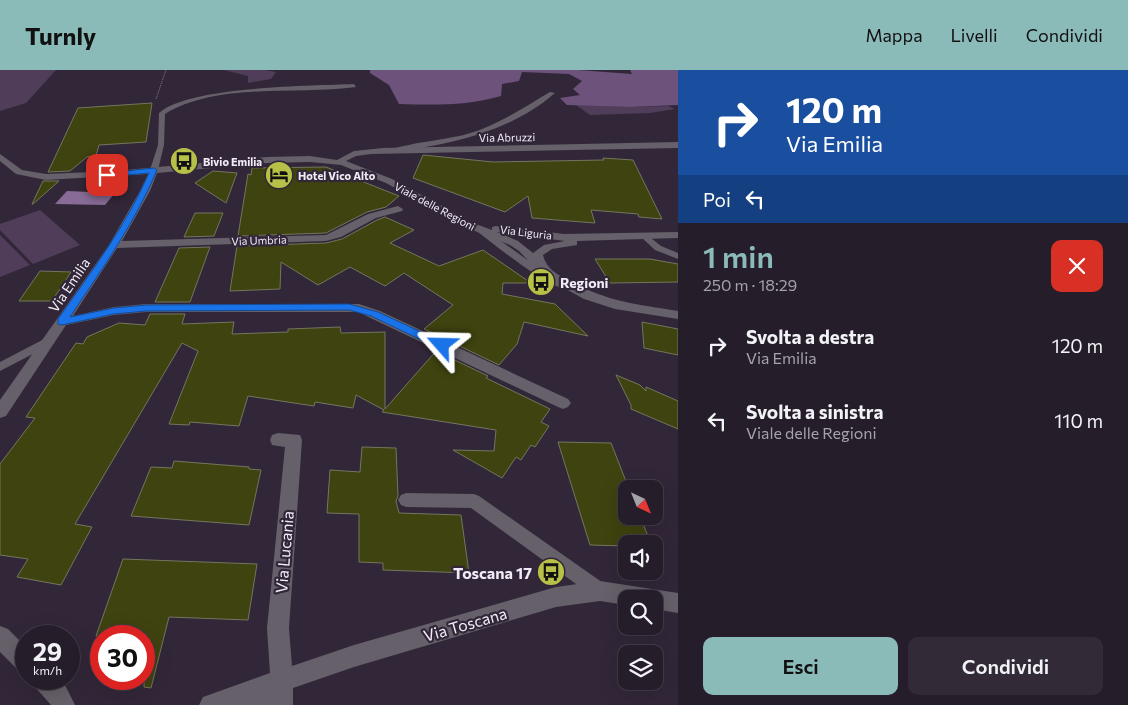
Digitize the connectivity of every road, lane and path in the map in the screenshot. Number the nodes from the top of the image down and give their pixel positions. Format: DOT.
graph roads {
  1 [pos="166,70"];
  2 [pos="354,86"];
  3 [pos="552,92"];
  4 [pos="162,113"];
  5 [pos="678,145"];
  6 [pos="392,150"];
  7 [pos="0,157"];
  8 [pos="339,162"];
  9 [pos="154,170"];
  10 [pos="398,209"];
  11 [pos="448,212"];
  12 [pos="481,230"];
  13 [pos="678,235"];
  14 [pos="646,236"];
  15 [pos="606,238"];
  16 [pos="114,245"];
  17 [pos="678,256"];
  18 [pos="540,266"];
  19 [pos="583,293"];
  20 [pos="678,315"];
  21 [pos="62,322"];
  22 [pos="48,341"];
  23 [pos="0,367"];
  24 [pos="563,403"];
  25 [pos="0,412"];
  26 [pos="278,440"];
  27 [pos="406,500"];
  28 [pos="600,591"];
  29 [pos="618,594"];
  30 [pos="663,601"];
  31 [pos="678,603"];
  32 [pos="0,637"];
  33 [pos="15,651"];
  34 [pos="283,680"];
  35 [pos="54,690"];
  36 [pos="63,705"];
  37 [pos="210,705"];
  38 [pos="257,705"];
  39 [pos="281,705"];
  1 -- 4 [label="path"];
  2 -- 4 [label="lane"];
  3 -- 6 [label="lane"];
  4 -- 9 [label="lane"];
  5 -- 6 [label="street, Via Abruzzi"];
  6 -- 8 [label="street, Via Abruzzi"];
  7 -- 9 [label="street, Viale delle Regioni"];
  8 -- 9 [label="street, Viale delle Regioni"];
  8 -- 11 [label="street, Viale delle Regioni"];
  9 -- 16 [label="street, Via Emilia"];
  10 -- 16 [label="street, Via Umbria"];
  11 -- 12 [label="street, Viale delle Regioni"];
  11 -- 15 [label="street, Via Liguria"];
  12 -- 18 [label="street, Viale delle Regioni"];
  12 -- 19 [label="lane"];
  13 -- 14 [label="street, Via Liguria"];
  14 -- 15 [label="street, Via Liguria"];
  14 -- 17 [label="lane"];
  15 -- 18 [label="street, Via Liguria"];
  16 -- 21 [label="street, Via Emilia"];
  18 -- 19 [label="street, Viale delle Regioni"];
  19 -- 20 [label="street, Viale delle Regioni"];
  21 -- 22 [label="street, Via Emilia"];
  21 -- 24 [label="street"];
  22 -- 23 [label="lane"];
  22 -- 25 [label="street, Via Emilia"];
  26 -- 34 [label="street, Via Lucania"];
  27 -- 28 [label="lane"];
  28 -- 29 [label="street, Via Toscana"];
  28 -- 34 [label="street, Via Toscana"];
  30 -- 31 [label="street, Via Toscana"];
  32 -- 33 [label="street"];
  34 -- 37 [label="street, Via Toscana"];
  34 -- 38 [label="street, Via Toscana"];
  34 -- 39 [label="street"];
  35 -- 36 [label="street"];
}
